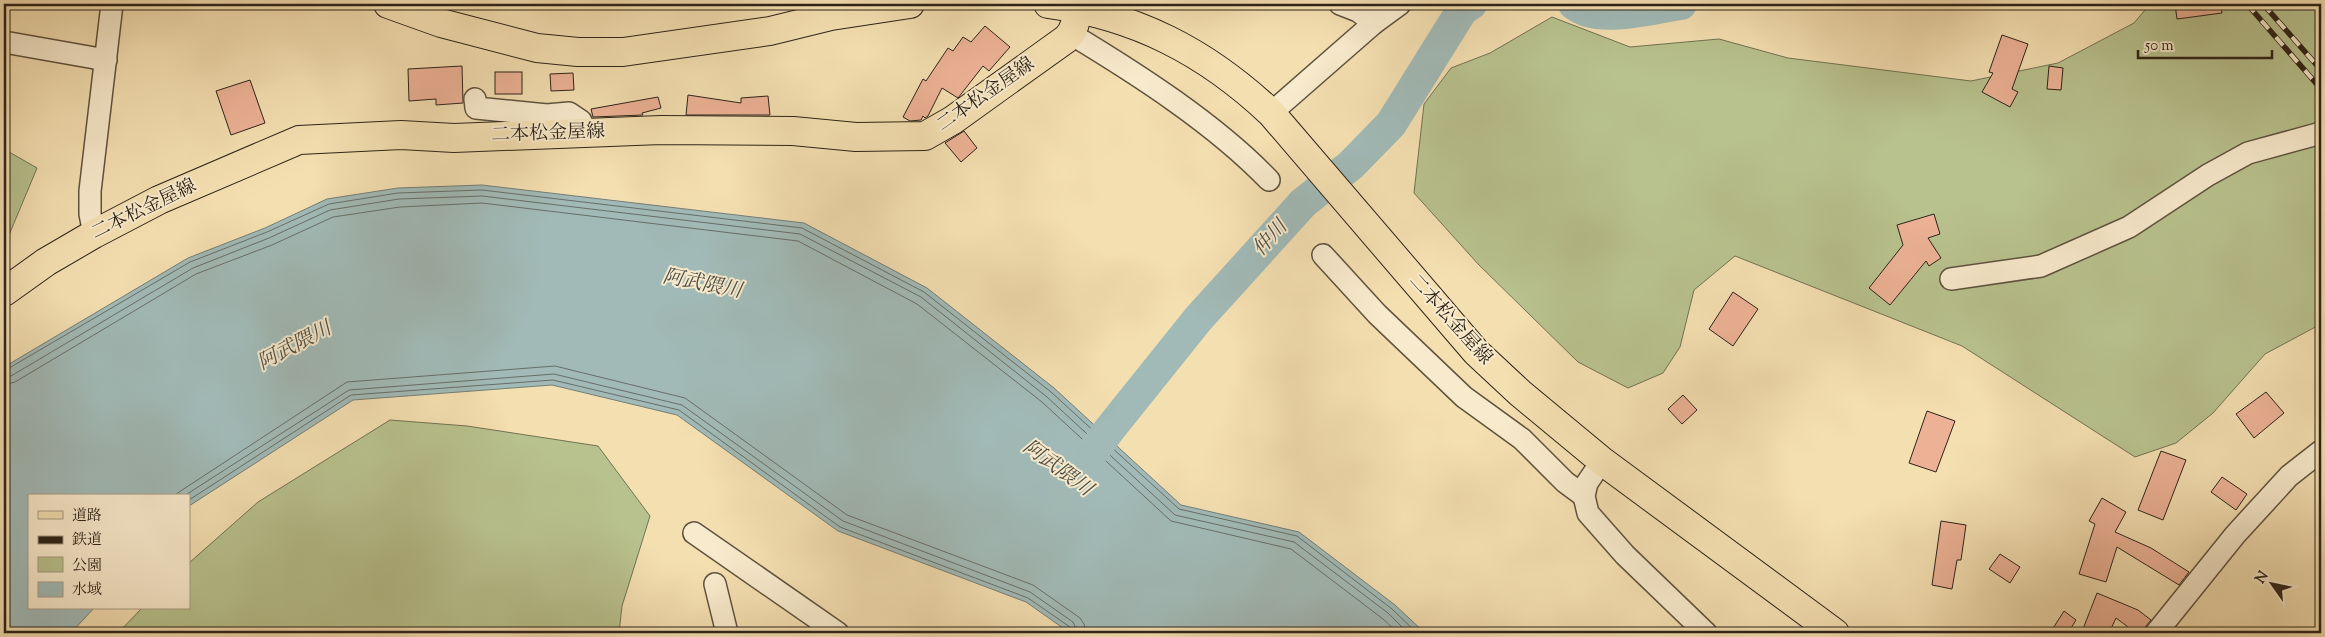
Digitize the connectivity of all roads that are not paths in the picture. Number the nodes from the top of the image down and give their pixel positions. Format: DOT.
graph roads {
  1 [pos="112,4"];
  2 [pos="388,4"];
  3 [pos="910,4"];
  4 [pos="1048,4"];
  5 [pos="1340,4"];
  6 [pos="1400,4"];
  7 [pos="1078,6"];
  8 [pos="1374,23"];
  9 [pos="1072,34"];
  10 [pos="4,42"];
  11 [pos="106,60"];
  12 [pos="475,99"];
  13 [pos="1271,113"];
  14 [pos="585,132"];
  15 [pos="2321,133"];
  16 [pos="1269,180"];
  17 [pos="94,234"];
  18 [pos="1323,255"];
  19 [pos="1951,279"];
  20 [pos="4,292"];
  21 [pos="2321,451"];
  22 [pos="1602,461"];
  23 [pos="1584,496"];
  24 [pos="694,533"];
  25 [pos="715,584"];
  26 [pos="728,633"];
  27 [pos="838,633"];
  28 [pos="1706,633"];
  29 [pos="1835,633"];
  30 [pos="2156,633"];
  1 -- 11 [label="street"];
  2 -- 3 [label="main road"];
  4 -- 7 [label="main road, 二本松金屋線"];
  5 -- 8 [label="street"];
  6 -- 8 [label="street"];
  7 -- 9 [label="main road"];
  7 -- 13 [label="main road, 二本松金屋線"];
  8 -- 13 [label="street"];
  9 -- 14 [label="main road, 二本松金屋線"];
  9 -- 16 [label="street"];
  10 -- 11 [label="street"];
  11 -- 17 [label="street"];
  12 -- 14 [label="street"];
  13 -- 22 [label="main road, 二本松金屋線"];
  14 -- 17 [label="main road, 二本松金屋線"];
  15 -- 19 [label="street"];
  17 -- 20 [label="main road, 二本松金屋線"];
  18 -- 23 [label="street"];
  21 -- 30 [label="street"];
  22 -- 23 [label="street"];
  22 -- 29 [label="main road, 二本松金屋線"];
  23 -- 28 [label="street"];
  24 -- 27 [label="street"];
  25 -- 26 [label="street"];
}
